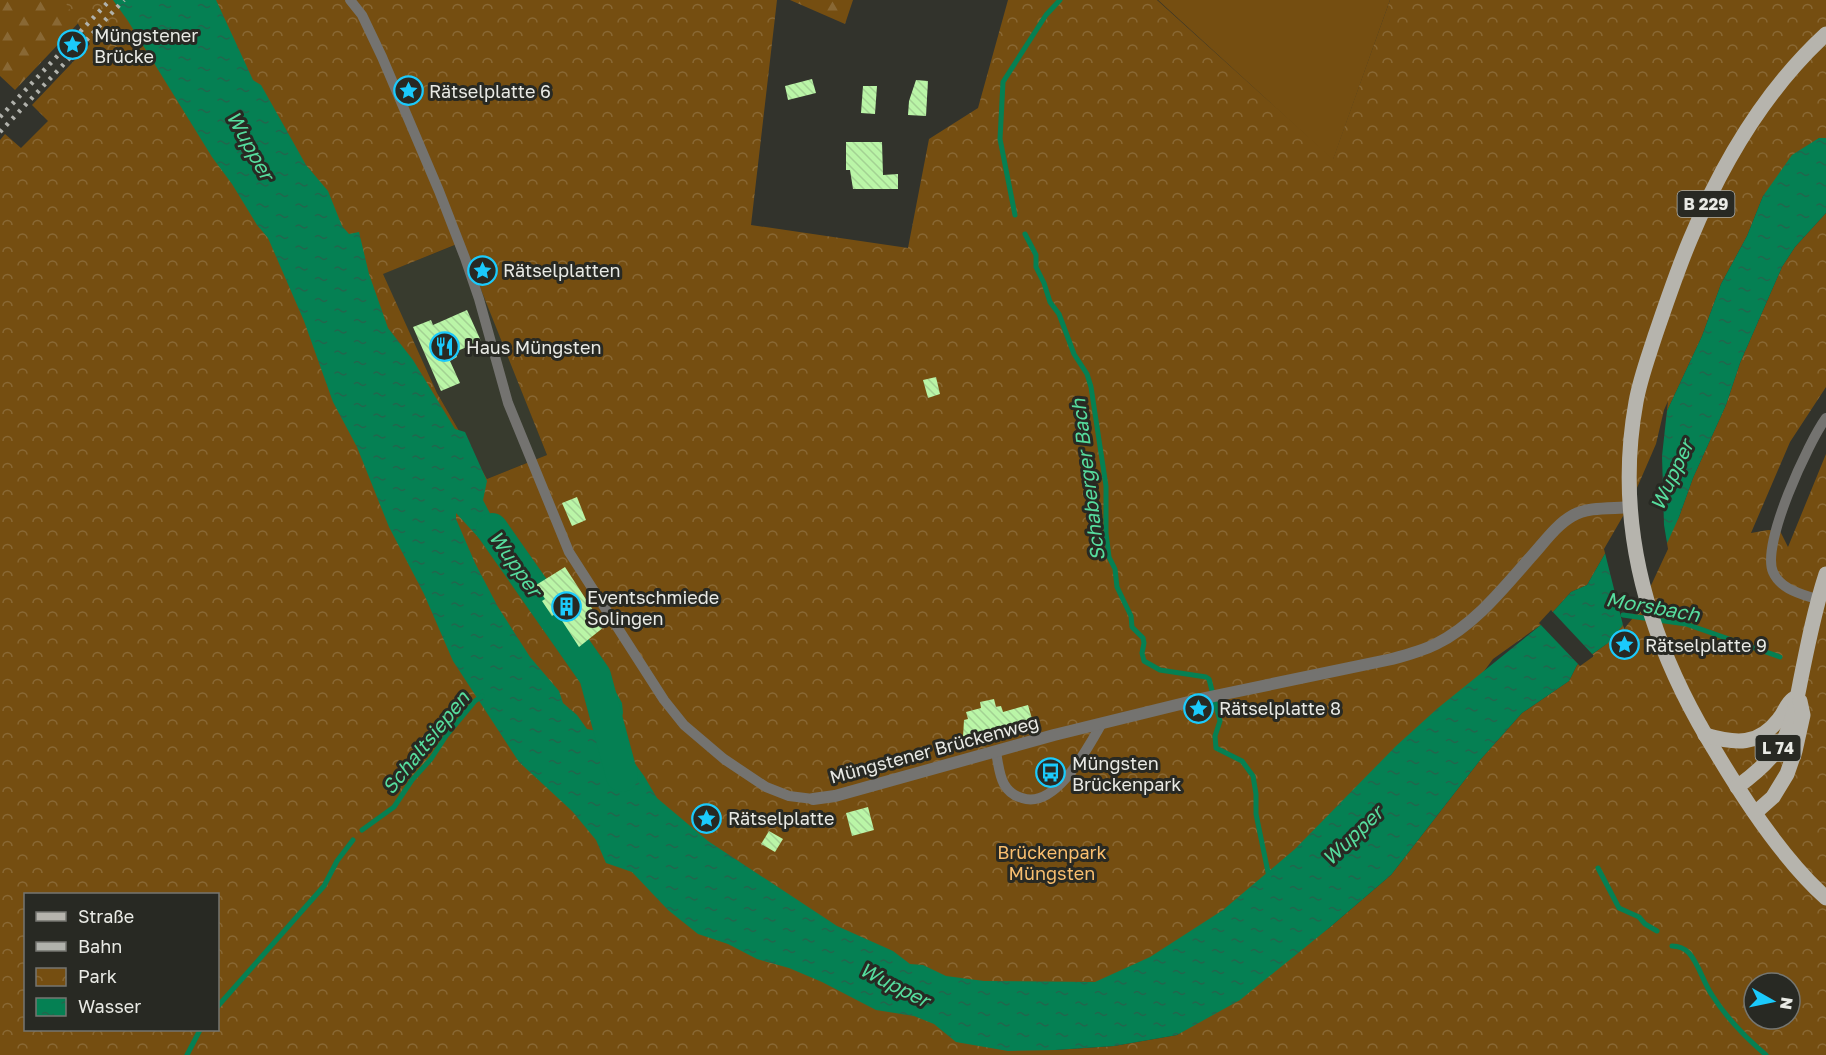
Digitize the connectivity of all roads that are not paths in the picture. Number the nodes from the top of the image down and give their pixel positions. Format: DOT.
graph roads {
  1 [pos="351,0"];
  2 [pos="1826,34"];
  3 [pos="1826,417"];
  4 [pos="1631,507"];
  5 [pos="1826,574"];
  6 [pos="1819,600"];
  7 [pos="1799,690"];
  8 [pos="1102,723"];
  9 [pos="1705,735"];
  10 [pos="996,752"];
  11 [pos="1737,787"];
  12 [pos="813,799"];
  13 [pos="1755,813"];
  14 [pos="1826,898"];
  1 -- 12 [label="lane, Müngstener Brückenweg"];
  2 -- 4 [label="main road, B 229"];
  3 -- 6 [label="lane"];
  4 -- 8 [label="street, Müngstener Brückenweg"];
  4 -- 9 [label="main road, B 229"];
  5 -- 6 [label="main road, L 74"];
  6 -- 7 [label="main road, L 74"];
  7 -- 9 [label="main road, L 74"];
  7 -- 11 [label="main road, L 74"];
  7 -- 13 [label="main road, L 74"];
  8 -- 10 [label="street, Müngstener Brückenweg"];
  8 -- 10 [label="lane"];
  9 -- 11 [label="main road, B 229"];
  10 -- 12 [label="street, Müngstener Brückenweg"];
  11 -- 13 [label="main road, B 229"];
  13 -- 14 [label="main road, B 229"];
}
